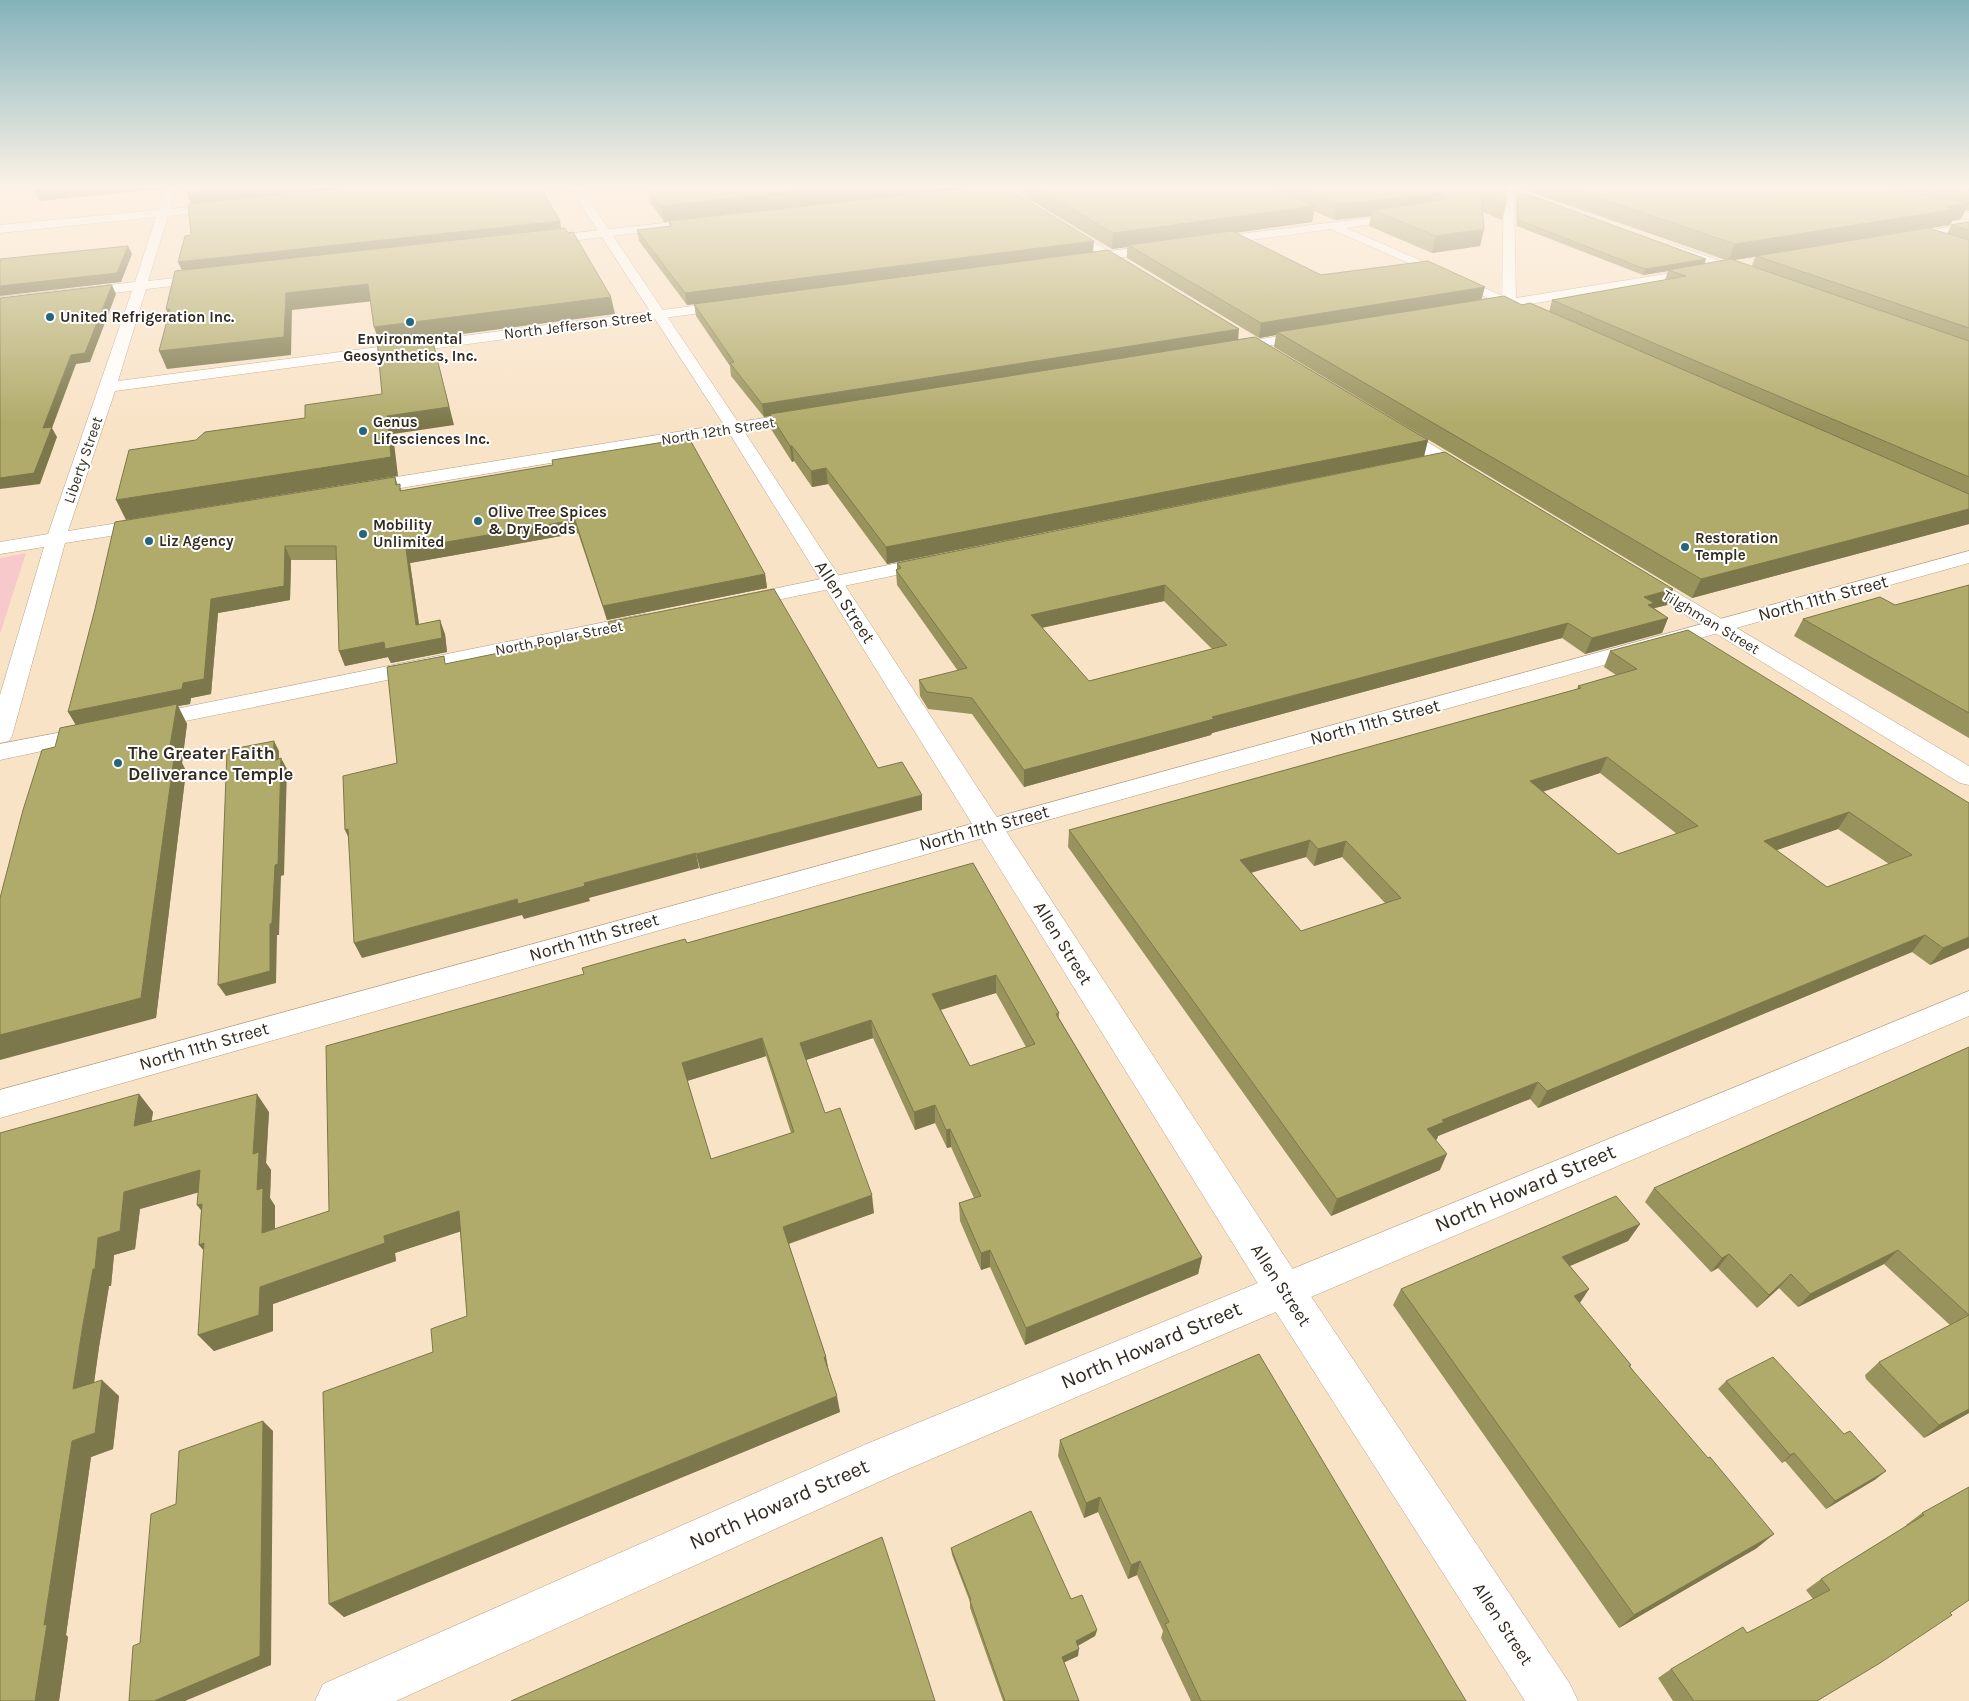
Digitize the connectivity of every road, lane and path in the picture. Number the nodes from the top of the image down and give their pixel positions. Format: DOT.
graph roads {
  1 [pos="148,264"];
  2 [pos="625,264"];
  3 [pos="1121,264"];
  4 [pos="1420,264"];
  5 [pos="1508,264"];
  6 [pos="1717,264"];
  7 [pos="1748,264"];
  8 [pos="1727,268"];
  9 [pos="220,277"];
  10 [pos="1148,280"];
  11 [pos="1763,280"];
  12 [pos="141,286"];
  13 [pos="0,301"];
  14 [pos="1508,303"];
  15 [pos="742,304"];
  16 [pos="1460,311"];
  17 [pos="659,315"];
  18 [pos="1544,319"];
  19 [pos="1323,333"];
  20 [pos="1237,341"];
  21 [pos="1255,344"];
  22 [pos="1279,359"];
  23 [pos="108,387"];
  24 [pos="821,414"];
  25 [pos="1377,419"];
  26 [pos="734,428"];
  27 [pos="1442,459"];
  28 [pos="1414,464"];
  29 [pos="1482,483"];
  30 [pos="347,491"];
  31 [pos="163,521"];
  32 [pos="56,539"];
  33 [pos="0,548"];
  34 [pos="1969,557"];
  35 [pos="948,559"];
  36 [pos="1628,572"];
  37 [pos="833,583"];
  38 [pos="719,606"];
  39 [pos="662,617"];
  40 [pos="1719,627"];
  41 [pos="0,736"];
  42 [pos="0,752"];
  43 [pos="1969,778"];
  44 [pos="989,826"];
  45 [pos="1969,1004"];
  46 [pos="0,1104"];
  47 [pos="1284,1290"];
  48 [pos="340,1701"];
  49 [pos="1553,1701"];
  1 -- 12 [label="street, Liberty Street"];
  2 -- 17 [label="street, Allen Street"];
  3 -- 10 [label="street"];
  4 -- 14 [label="street"];
  5 -- 14 [label="street"];
  6 -- 8 [label="street"];
  7 -- 8 [label="street"];
  8 -- 11 [label="street"];
  8 -- 14 [label="street"];
  9 -- 12 [label="street"];
  12 -- 13 [label="street"];
  12 -- 23 [label="street, Liberty Street"];
  14 -- 16 [label="street"];
  14 -- 18 [label="street"];
  15 -- 17 [label="street, North Jefferson Street"];
  17 -- 23 [label="street, North Jefferson Street"];
  17 -- 26 [label="street, Allen Street"];
  19 -- 21 [label="street"];
  20 -- 21 [label="street"];
  21 -- 22 [label="street"];
  23 -- 32 [label="street, Liberty Street"];
  24 -- 26 [label="street, North 12th Street"];
  25 -- 27 [label="street"];
  26 -- 30 [label="street, North 12th Street"];
  26 -- 37 [label="street, Allen Street"];
  27 -- 28 [label="street"];
  27 -- 29 [label="street"];
  31 -- 32 [label="street"];
  32 -- 33 [label="street"];
  32 -- 41 [label="street, Liberty Street"];
  34 -- 40 [label="street, North 11th Street"];
  35 -- 37 [label="street"];
  36 -- 40 [label="street, Tilghman Street"];
  37 -- 38 [label="street"];
  37 -- 44 [label="street, Allen Street"];
  39 -- 42 [label="street, North Poplar Street"];
  40 -- 43 [label="street, Tilghman Street"];
  40 -- 44 [label="street, North 11th Street"];
  44 -- 46 [label="street, North 11th Street"];
  44 -- 47 [label="street, Allen Street"];
  45 -- 47 [label="street, North Howard Street"];
  47 -- 48 [label="street, North Howard Street"];
  47 -- 49 [label="street, Allen Street"];
}
